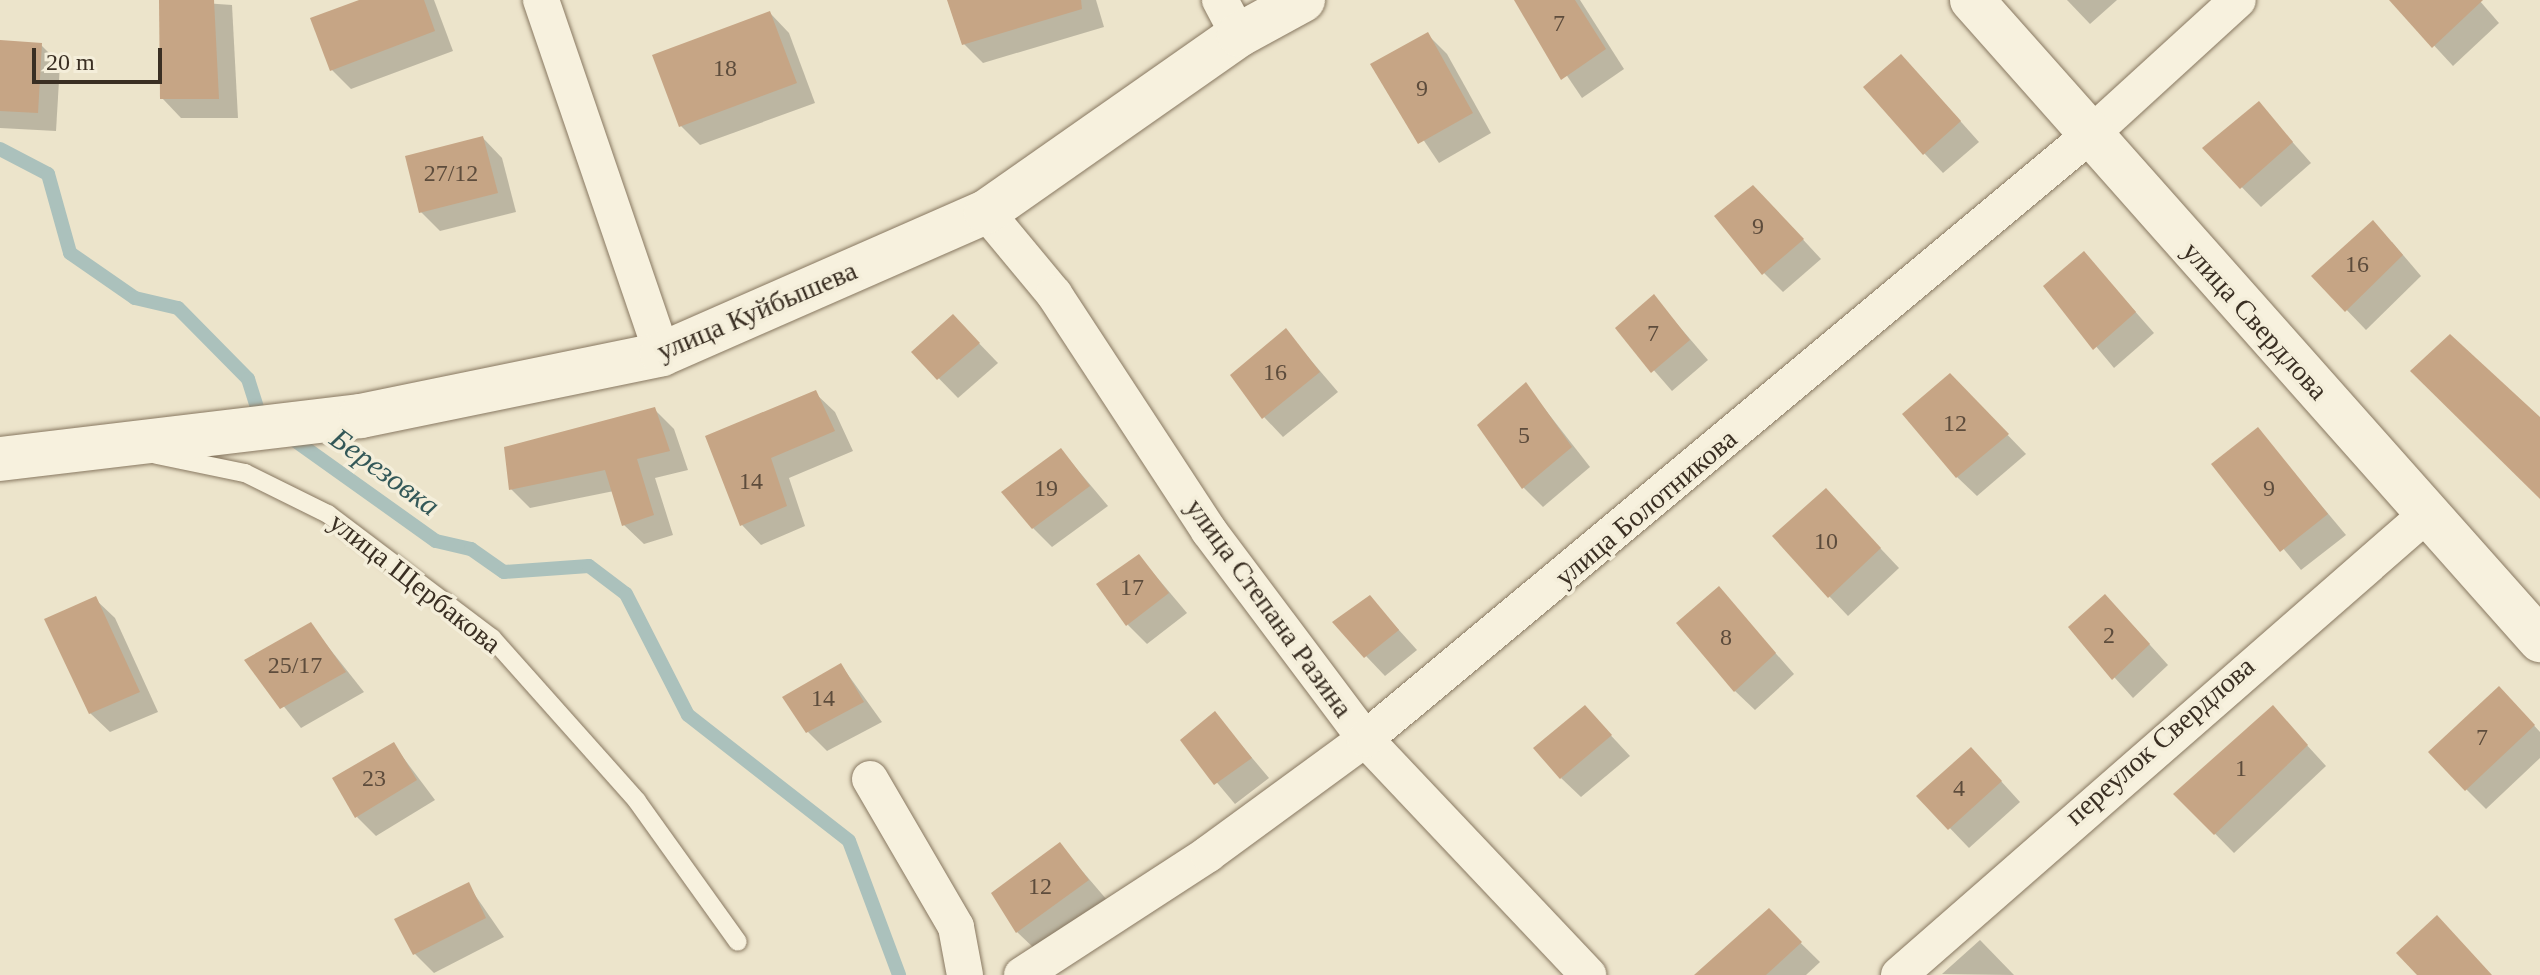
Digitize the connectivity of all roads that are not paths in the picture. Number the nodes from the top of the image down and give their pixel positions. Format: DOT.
graph roads {
  1 [pos="541,0"];
  2 [pos="1303,0"];
  3 [pos="1972,0"];
  4 [pos="2238,0"];
  5 [pos="1229,18"];
  6 [pos="2090,135"];
  7 [pos="986,212"];
  8 [pos="662,354"];
  9 [pos="111,446"];
  10 [pos="0,459"];
  11 [pos="2427,514"];
  12 [pos="2540,640"];
  13 [pos="1365,739"];
  14 [pos="870,779"];
  15 [pos="738,942"];
  16 [pos="965,975"];
  17 [pos="1022,975"];
  18 [pos="1588,975"];
  19 [pos="1899,975"];
  1 -- 8 [label="street"];
  2 -- 5 [label="street, улица Куйбышева"];
  3 -- 6 [label="street, улица Свердлова"];
  4 -- 6 [label="street, улица Болотникова"];
  5 -- 7 [label="street, улица Куйбышева"];
  6 -- 11 [label="street, улица Свердлова"];
  6 -- 13 [label="street, улица Болотникова"];
  7 -- 8 [label="street, улица Куйбышева"];
  7 -- 13 [label="street, улица Степана Разина"];
  8 -- 9 [label="street, улица Куйбышева"];
  9 -- 10 [label="street, улица Куйбышева"];
  9 -- 15 [label="lane, улица Щербакова"];
  11 -- 12 [label="street, улица Свердлова"];
  11 -- 19 [label="street, переулок Свердлова"];
  13 -- 17 [label="street, улица Болотникова"];
  13 -- 18 [label="street, улица Степана Разина"];
  14 -- 16 [label="street"];
}
